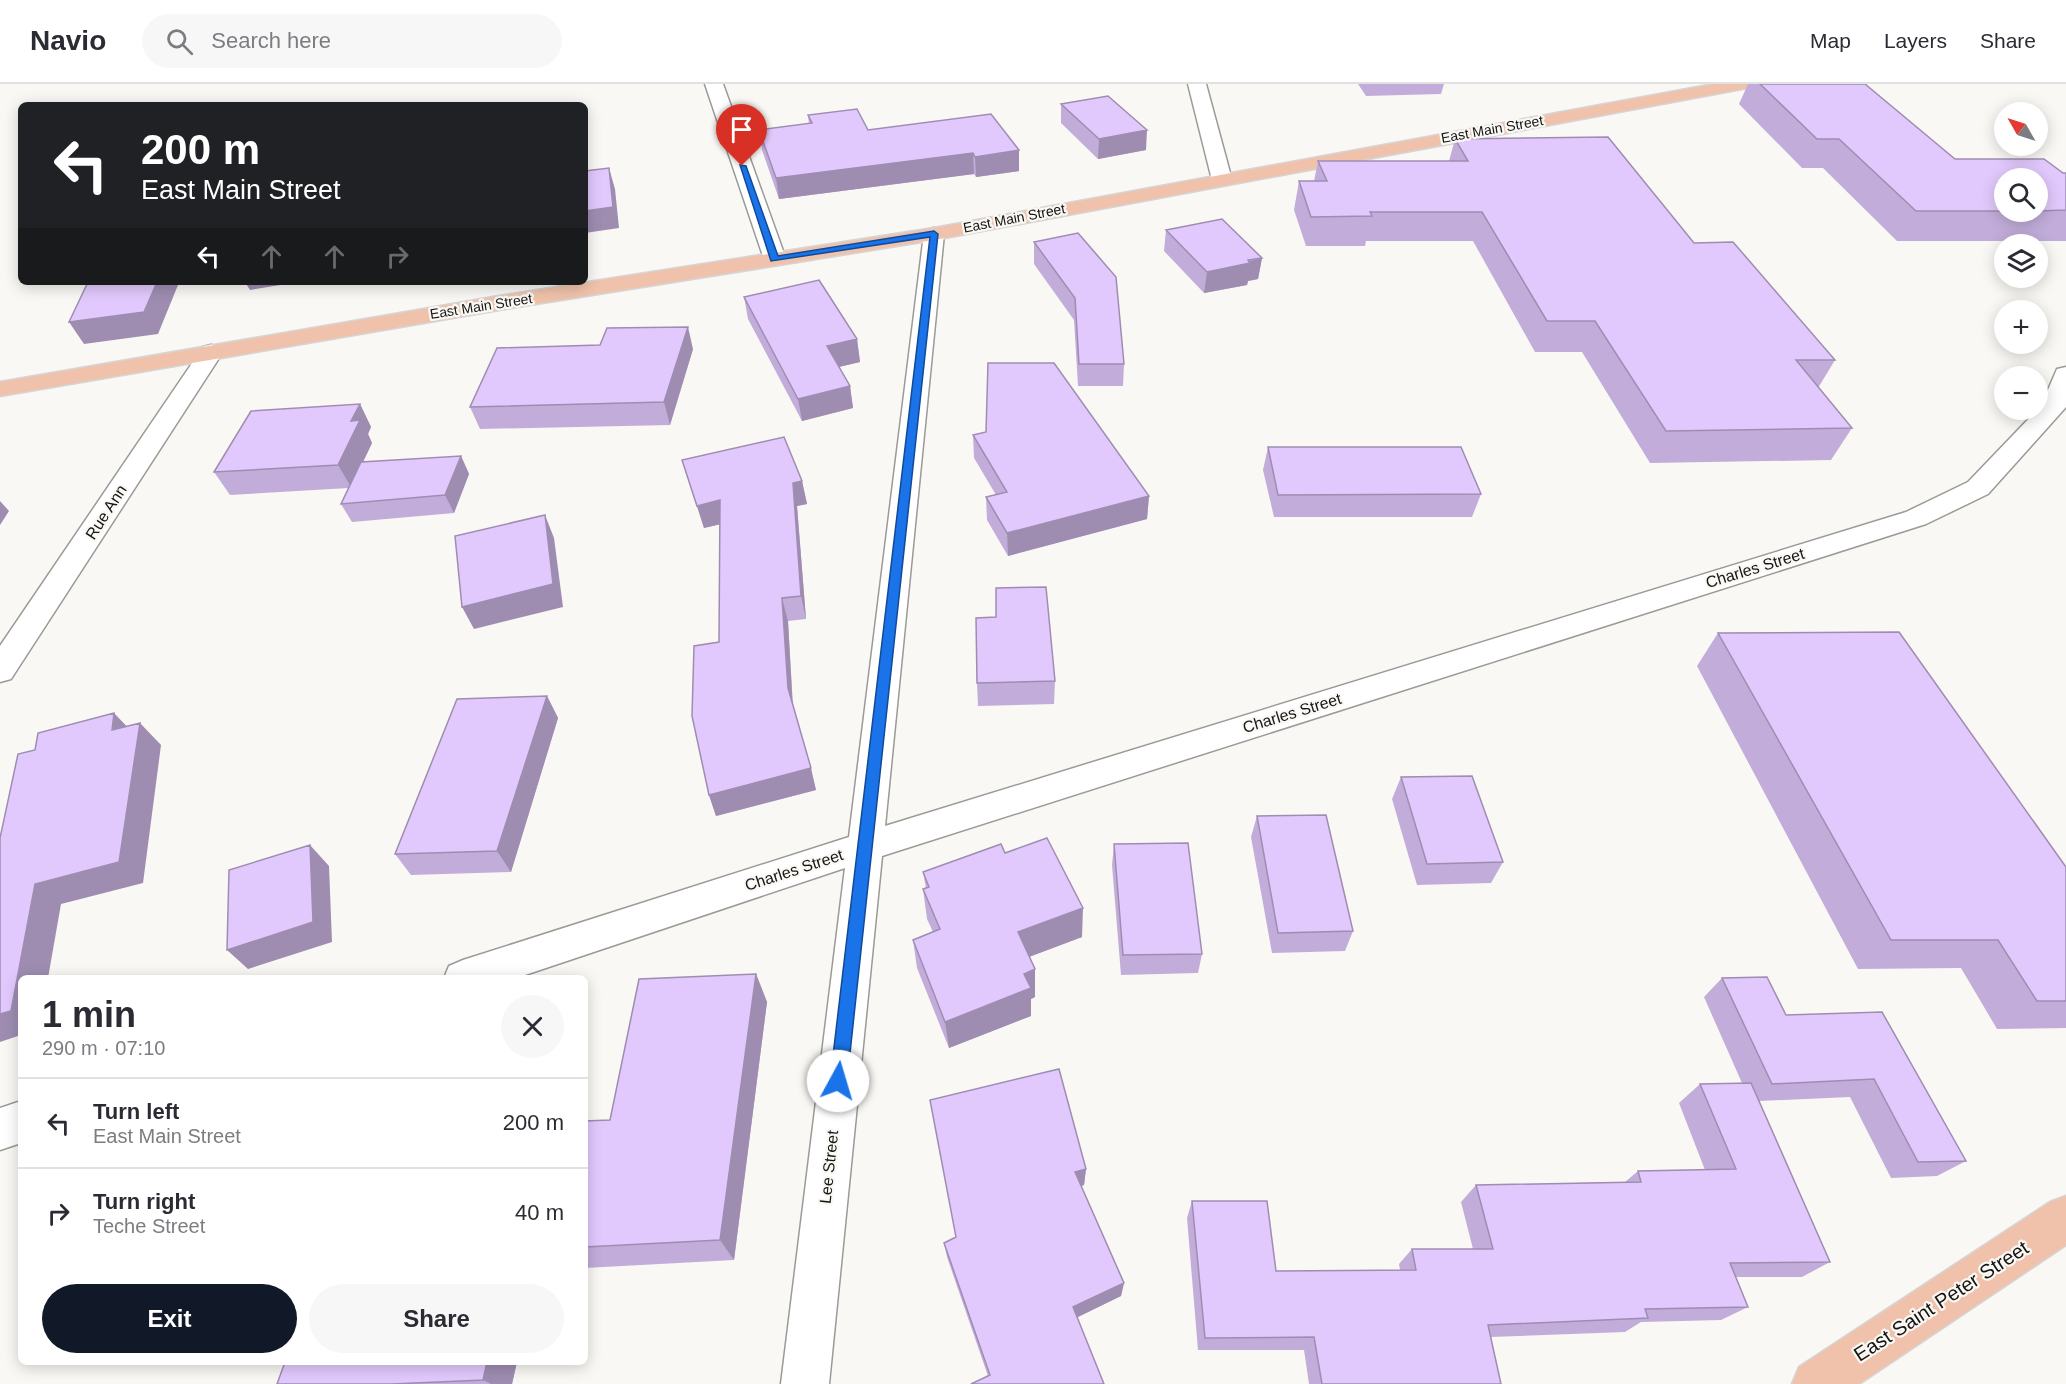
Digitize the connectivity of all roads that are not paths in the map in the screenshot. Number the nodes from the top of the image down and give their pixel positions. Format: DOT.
graph roads {
  1 [pos="714,84"];
  2 [pos="1197,84"];
  3 [pos="1742,84"];
  4 [pos="1222,180"];
  5 [pos="934,234"];
  6 [pos="775,259"];
  7 [pos="211,352"];
  8 [pos="2066,374"];
  9 [pos="0,388"];
  10 [pos="0,671"];
  11 [pos="864,847"];
  12 [pos="472,975"];
  13 [pos="18,1123"];
  14 [pos="0,1129"];
  15 [pos="2066,1218"];
  16 [pos="805,1384"];
  17 [pos="1816,1384"];
  1 -- 6 [label="street"];
  2 -- 4 [label="street"];
  3 -- 4 [label="main road, East Main Street"];
  4 -- 5 [label="main road, East Main Street"];
  5 -- 6 [label="main road, East Main Street"];
  5 -- 11 [label="street, Lee Street"];
  6 -- 7 [label="main road, East Main Street"];
  7 -- 9 [label="main road, East Main Street"];
  7 -- 10 [label="street, Rue Ann"];
  8 -- 11 [label="street, Charles Street"];
  11 -- 12 [label="street, Charles Street"];
  11 -- 16 [label="street, Lee Street"];
  13 -- 14 [label="street"];
  15 -- 17 [label="main road, East Saint Peter Street"];
}
